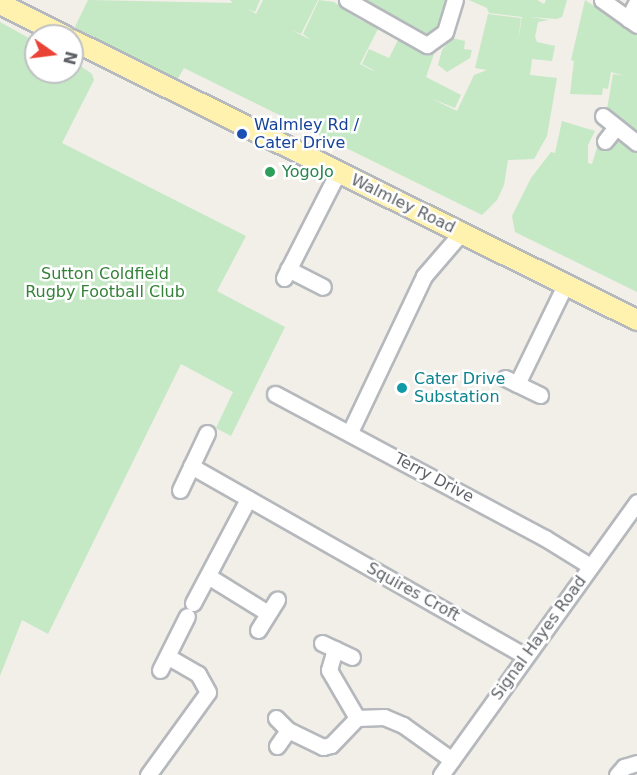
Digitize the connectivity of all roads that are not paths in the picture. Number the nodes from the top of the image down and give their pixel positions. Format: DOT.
graph roads {
  1 [pos="455,0"];
  2 [pos="602,0"];
  3 [pos="353,2"];
  4 [pos="637,2"];
  5 [pos="0,4"];
  6 [pos="633,22"];
  7 [pos="41,24"];
  8 [pos="84,45"];
  9 [pos="603,116"];
  10 [pos="616,127"];
  11 [pos="605,141"];
  12 [pos="637,142"];
  13 [pos="338,172"];
  14 [pos="461,233"];
  15 [pos="565,285"];
  16 [pos="322,287"];
  17 [pos="637,320"];
  18 [pos="275,394"];
  19 [pos="540,395"];
  20 [pos="350,432"];
  21 [pos="207,433"];
  22 [pos="191,466"];
  23 [pos="180,490"];
  24 [pos="248,499"];
  25 [pos="637,502"];
  26 [pos="590,566"];
  27 [pos="208,576"];
  28 [pos="277,599"];
  29 [pos="268,613"];
  30 [pos="258,630"];
  31 [pos="525,656"];
  32 [pos="168,657"];
  33 [pos="352,657"];
  34 [pos="160,670"];
  35 [pos="276,718"];
  36 [pos="357,718"];
  37 [pos="288,730"];
  38 [pos="277,746"];
  39 [pos="452,760"];
  40 [pos="637,763"];
  41 [pos="148,775"];
  42 [pos="441,775"];
  43 [pos="617,775"];
  1 -- 3 [label="street"];
  2 -- 6 [label="street"];
  4 -- 6 [label="street"];
  5 -- 7 [label="main road"];
  8 -- 13 [label="main road, Walmley Road"];
  9 -- 10 [label="street"];
  10 -- 11 [label="street"];
  10 -- 12 [label="street"];
  13 -- 14 [label="main road, Walmley Road"];
  13 -- 16 [label="street"];
  14 -- 15 [label="main road, Walmley Road"];
  14 -- 20 [label="street"];
  15 -- 17 [label="main road, Walmley Road"];
  15 -- 19 [label="street"];
  18 -- 20 [label="street, Terry Drive"];
  20 -- 26 [label="street, Terry Drive"];
  21 -- 22 [label="street"];
  22 -- 23 [label="street"];
  22 -- 24 [label="street, Squires Croft"];
  24 -- 27 [label="street"];
  24 -- 31 [label="street, Squires Croft"];
  25 -- 26 [label="street, Signal Hayes Road"];
  26 -- 31 [label="street, Signal Hayes Road"];
  27 -- 29 [label="street"];
  27 -- 32 [label="street"];
  28 -- 29 [label="street"];
  29 -- 30 [label="street"];
  31 -- 39 [label="street, Signal Hayes Road"];
  32 -- 34 [label="street"];
  32 -- 41 [label="street"];
  33 -- 36 [label="street"];
  35 -- 37 [label="street"];
  36 -- 37 [label="street"];
  36 -- 39 [label="street"];
  37 -- 38 [label="street"];
  39 -- 42 [label="street, Signal Hayes Road"];
  40 -- 43 [label="street"];
}
